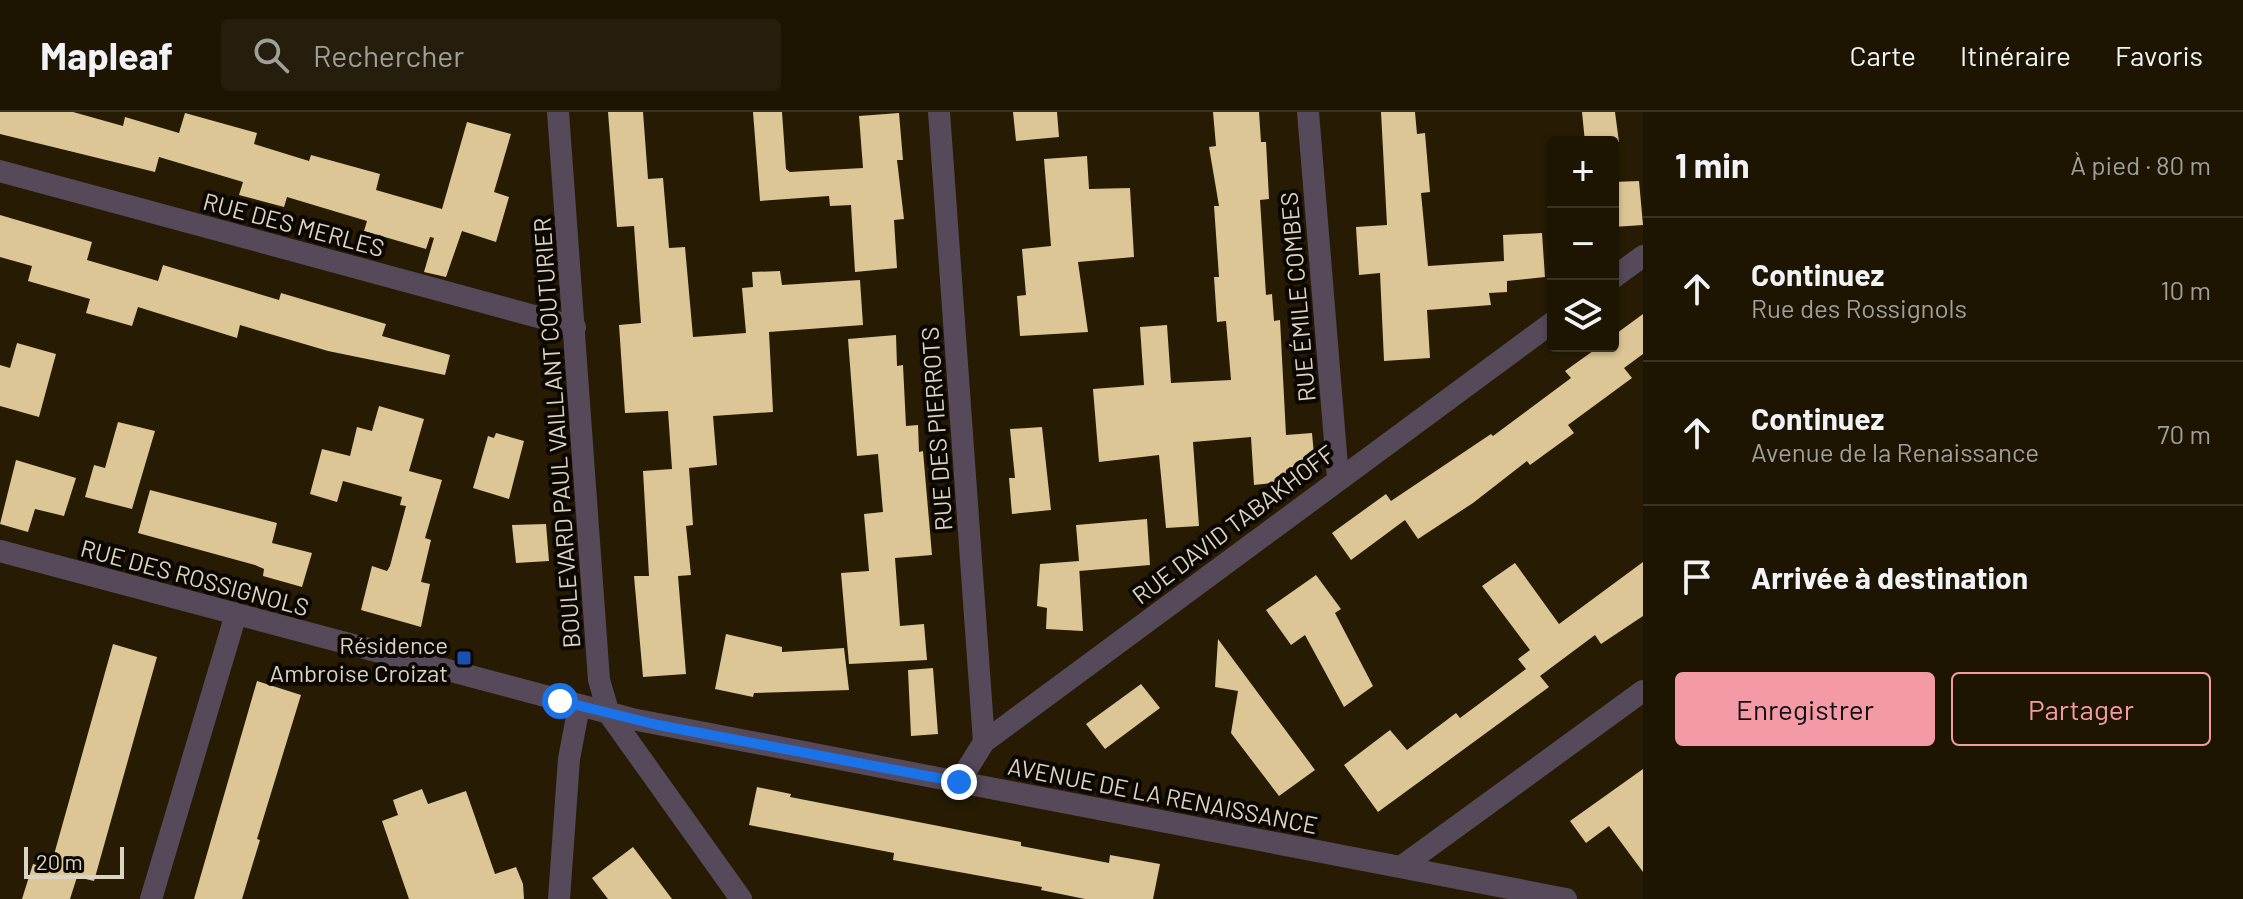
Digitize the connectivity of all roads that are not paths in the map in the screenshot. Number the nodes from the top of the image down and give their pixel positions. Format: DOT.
graph roads {
  1 [pos="558,112"];
  2 [pos="939,112"];
  3 [pos="1308,112"];
  4 [pos="0,171"];
  5 [pos="1643,256"];
  6 [pos="1619,274"];
  7 [pos="1547,326"];
  8 [pos="575,327"];
  9 [pos="1338,478"];
  10 [pos="0,551"];
  11 [pos="236,614"];
  12 [pos="1643,691"];
  13 [pos="579,706"];
  14 [pos="609,714"];
  15 [pos="984,742"];
  16 [pos="959,782"];
  17 [pos="1401,867"];
  18 [pos="151,899"];
  19 [pos="559,899"];
  20 [pos="741,899"];
  21 [pos="1566,899"];
  1 -- 8 [label="street, BOULEVARD PAUL VAILLANT COUTURIER"];
  2 -- 15 [label="street, RUE DES PIERROTS"];
  3 -- 9 [label="street, RUE ÉMILE COMBES"];
  4 -- 8 [label="street, RUE DES MERLES"];
  5 -- 6 [label="street"];
  7 -- 9 [label="street, RUE DAVID TABAKHOFF"];
  8 -- 14 [label="street, BOULEVARD PAUL VAILLANT COUTURIER"];
  9 -- 15 [label="street, RUE DAVID TABAKHOFF"];
  10 -- 11 [label="street, RUE DES ROSSIGNOLS"];
  11 -- 13 [label="street, RUE DES ROSSIGNOLS"];
  11 -- 18 [label="street"];
  12 -- 17 [label="street"];
  13 -- 14 [label="street, RUE DES ROSSIGNOLS"];
  13 -- 19 [label="street"];
  14 -- 16 [label="street, AVENUE DE LA RENAISSANCE"];
  14 -- 20 [label="street, BOULEVARD PAUL VAILLANT COUTURIER"];
  15 -- 16 [label="street, RUE DAVID TABAKHOFF"];
  16 -- 17 [label="street, AVENUE DE LA RENAISSANCE"];
  17 -- 21 [label="street, AVENUE DE LA RENAISSANCE"];
}
